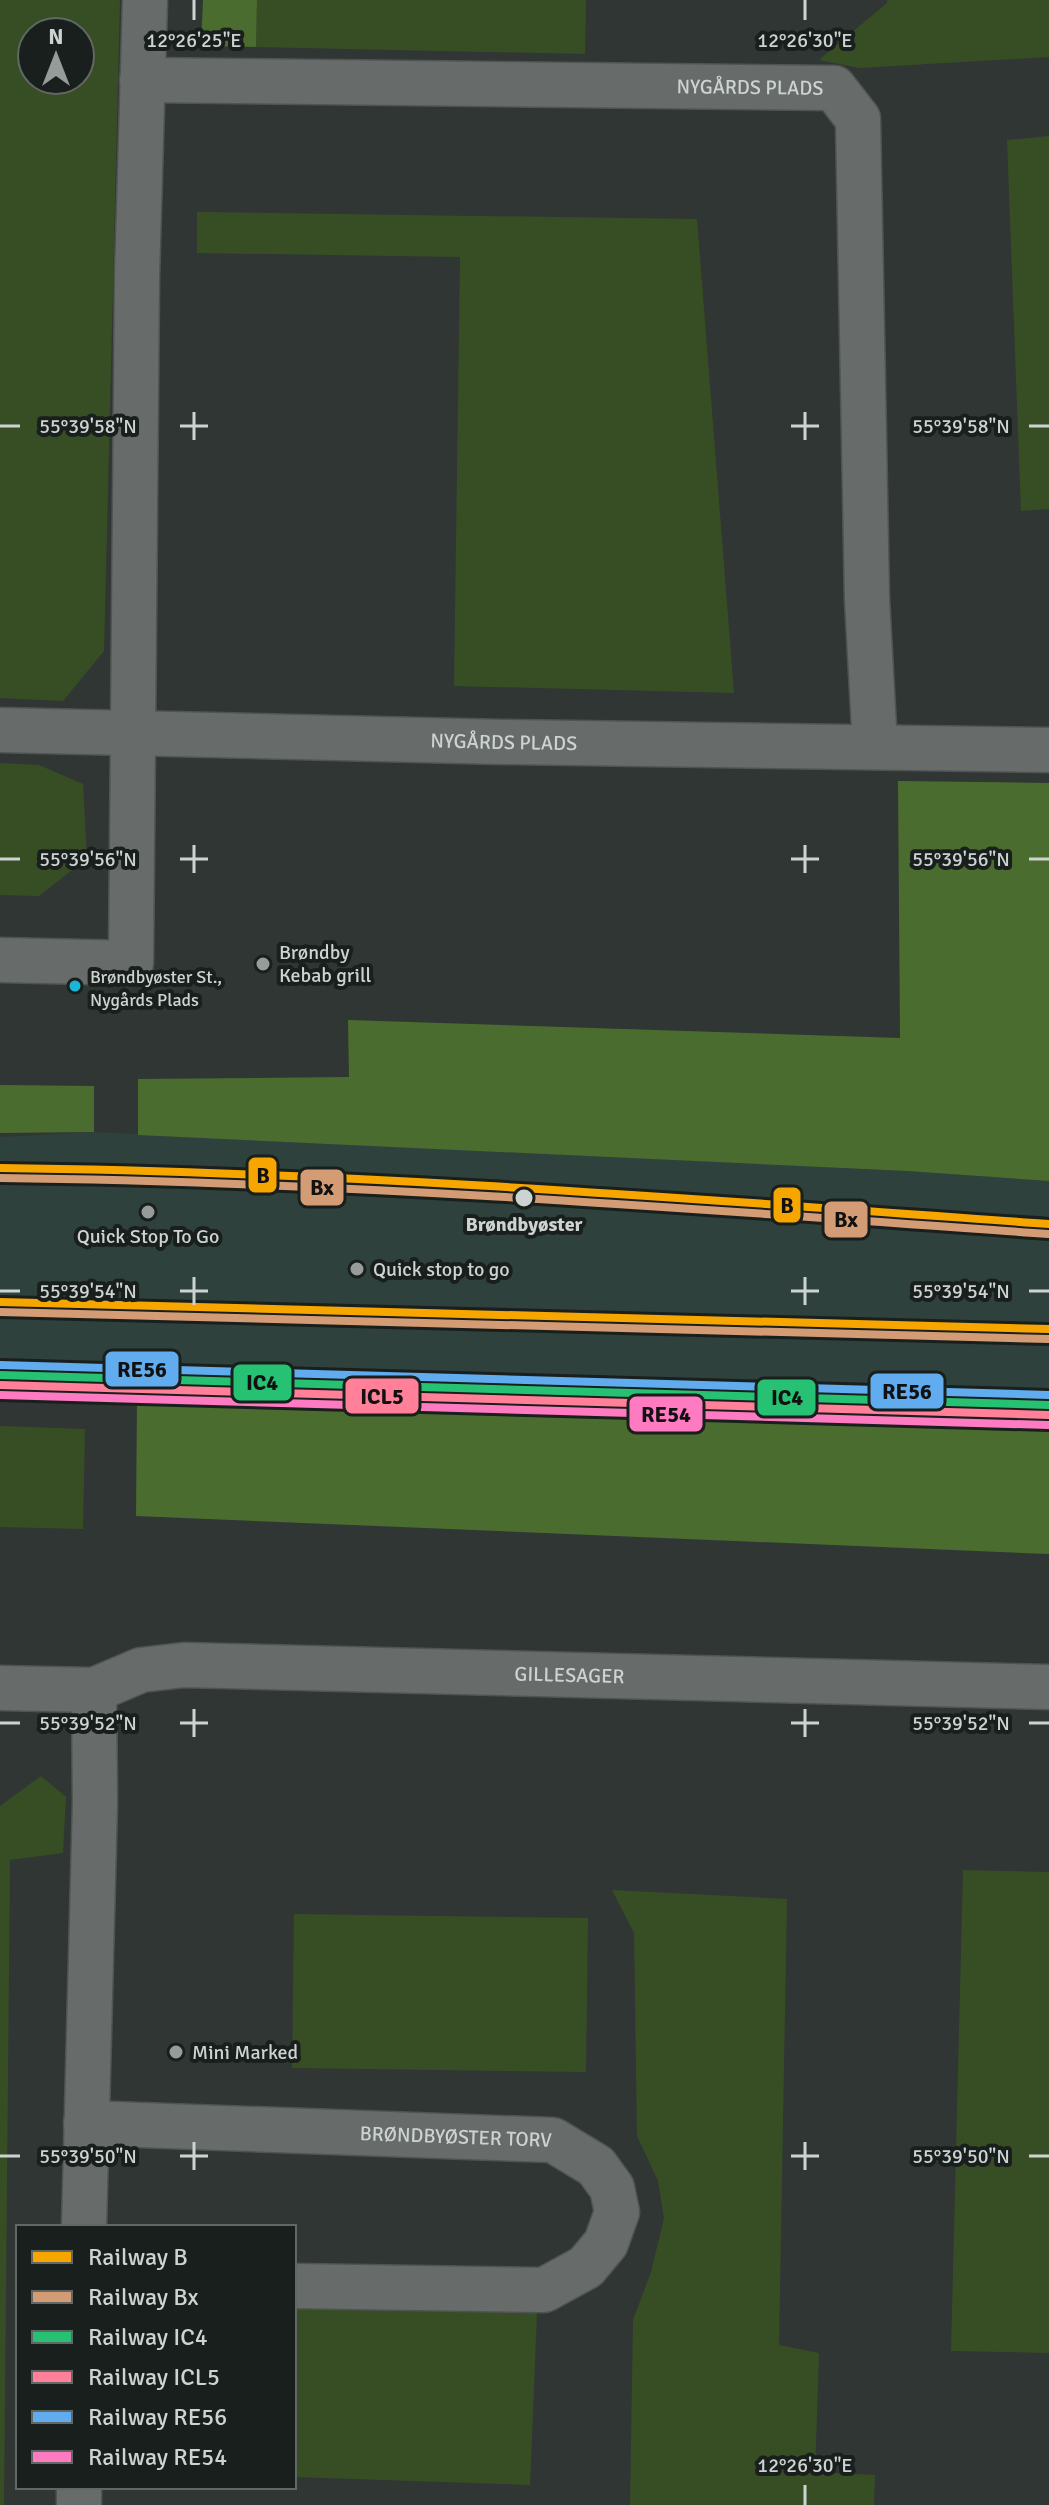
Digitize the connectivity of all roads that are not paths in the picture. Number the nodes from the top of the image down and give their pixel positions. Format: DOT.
graph roads {
  1 [pos="145,0"];
  2 [pos="142,80"];
  3 [pos="0,730"];
  4 [pos="133,732"];
  5 [pos="875,746"];
  6 [pos="1035,749"];
  7 [pos="0,960"];
  8 [pos="1049,1687"];
  9 [pos="0,1688"];
  10 [pos="94,1690"];
  11 [pos="86,2123"];
  12 [pos="84,2225"];
  13 [pos="296,2286"];
  1 -- 2 [label="street"];
  2 -- 4 [label="street"];
  2 -- 5 [label="street, NYGÅRDS PLADS"];
  3 -- 4 [label="street, NYGÅRDS PLADS"];
  4 -- 5 [label="street, NYGÅRDS PLADS"];
  4 -- 7 [label="street"];
  5 -- 6 [label="street, NYGÅRDS PLADS"];
  8 -- 10 [label="street, GILLESAGER"];
  9 -- 10 [label="street"];
  10 -- 11 [label="street"];
  11 -- 12 [label="street"];
  11 -- 13 [label="street, BRØNDBYØSTER TORV"];
}
